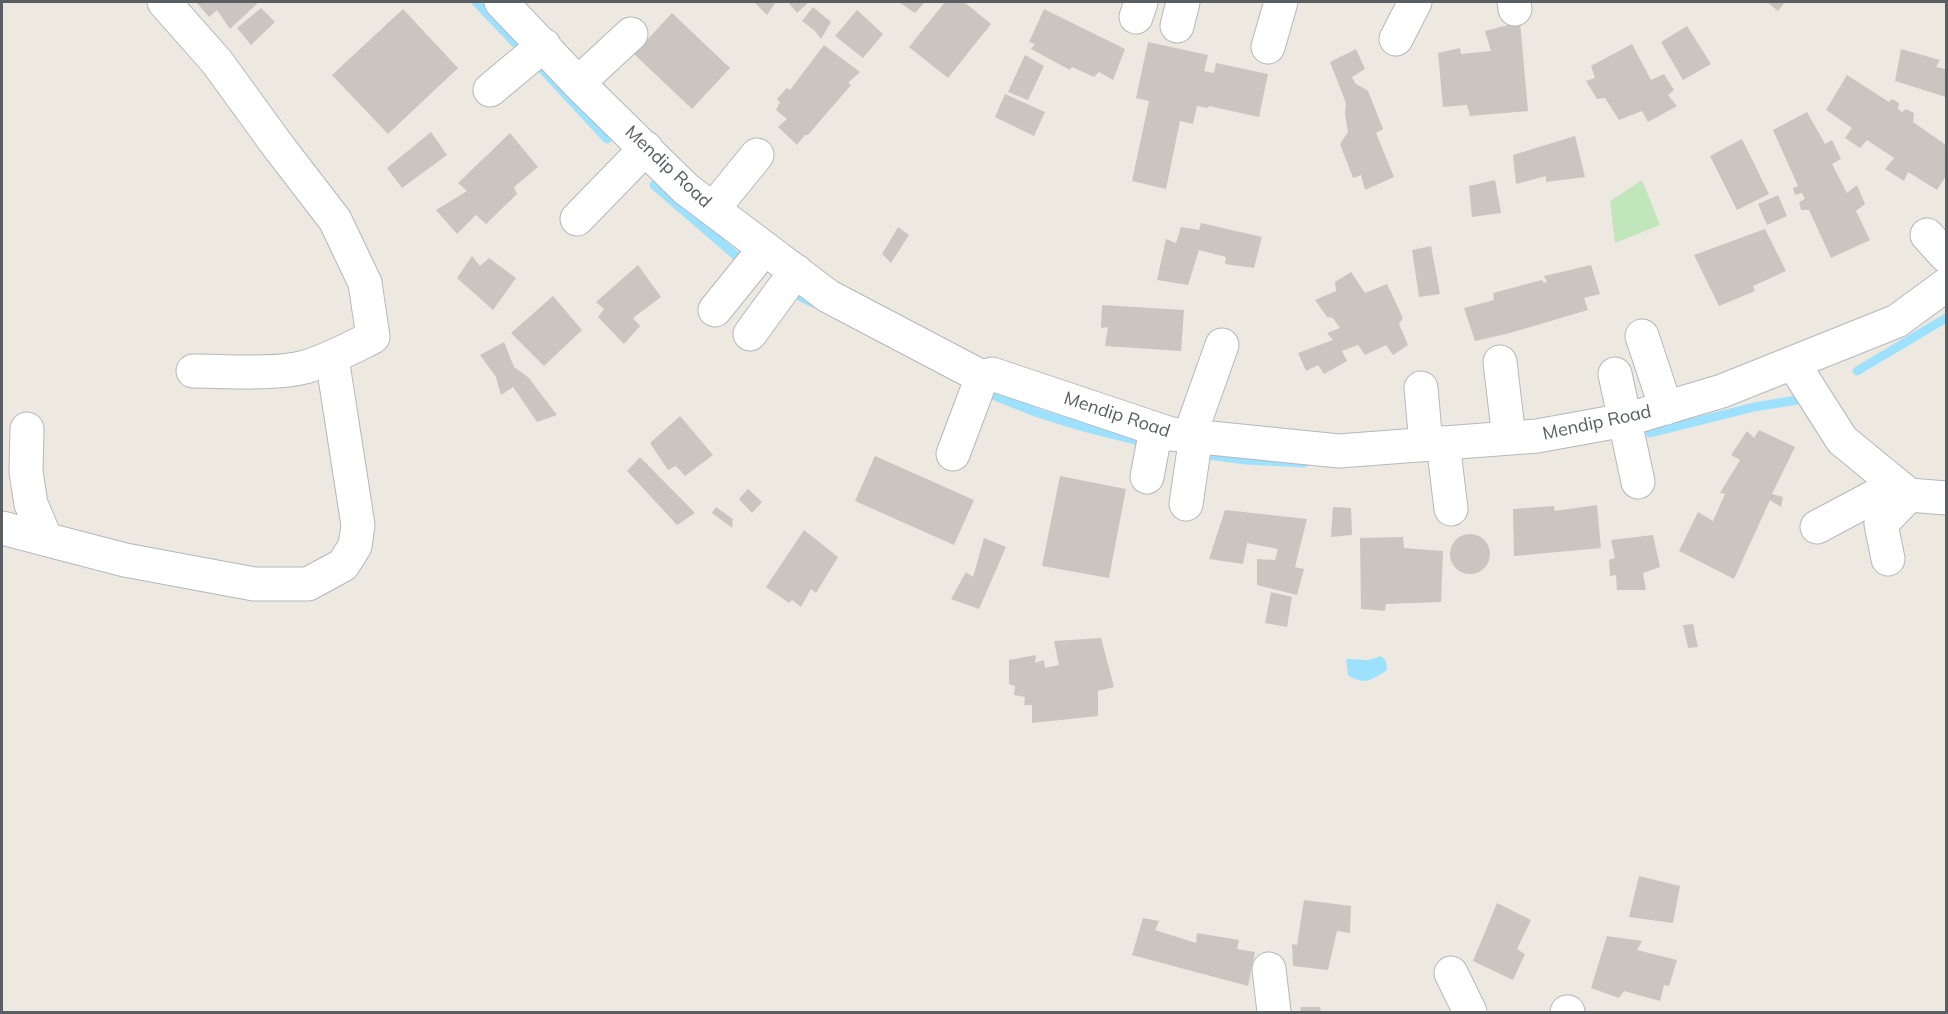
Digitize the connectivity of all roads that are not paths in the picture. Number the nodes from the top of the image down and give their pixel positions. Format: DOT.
graph roads {
  1 [pos="164,2"];
  2 [pos="501,2"];
  3 [pos="1281,2"];
  4 [pos="1415,2"];
  5 [pos="632,34"];
  6 [pos="1396,39"];
  7 [pos="544,45"];
  8 [pos="1268,47"];
  9 [pos="578,83"];
  10 [pos="490,90"];
  11 [pos="646,148"];
  12 [pos="757,155"];
  13 [pos="713,209"];
  14 [pos="577,219"];
  15 [pos="765,248"];
  16 [pos="796,271"];
  17 [pos="1947,285"];
  18 [pos="715,310"];
  19 [pos="750,334"];
  20 [pos="1642,336"];
  21 [pos="1222,345"];
  22 [pos="332,358"];
  23 [pos="1500,362"];
  24 [pos="1792,363"];
  25 [pos="193,371"];
  26 [pos="1615,374"];
  27 [pos="982,377"];
  28 [pos="1421,388"];
  29 [pos="1666,408"];
  30 [pos="1626,420"];
  31 [pos="27,429"];
  32 [pos="1156,429"];
  33 [pos="1193,436"];
  34 [pos="1509,438"];
  35 [pos="1435,443"];
  36 [pos="953,454"];
  37 [pos="1147,477"];
  38 [pos="1638,482"];
  39 [pos="1902,490"];
  40 [pos="1947,498"];
  41 [pos="1186,504"];
  42 [pos="1450,509"];
  43 [pos="1817,527"];
  44 [pos="2,528"];
  45 [pos="45,537"];
  46 [pos="1888,560"];
  47 [pos="1269,969"];
  48 [pos="1451,973"];
  49 [pos="1274,1012"];
  50 [pos="1470,1012"];
  1 -- 22 [label="street"];
  2 -- 7 [label="street, Mendip Road"];
  3 -- 8 [label="street"];
  4 -- 6 [label="street"];
  5 -- 9 [label="street"];
  7 -- 9 [label="street, Mendip Road"];
  7 -- 10 [label="street"];
  9 -- 11 [label="street, Mendip Road"];
  11 -- 13 [label="street, Mendip Road"];
  11 -- 14 [label="street"];
  12 -- 13 [label="street"];
  13 -- 15 [label="street, Mendip Road"];
  15 -- 16 [label="street, Mendip Road"];
  15 -- 18 [label="street"];
  16 -- 19 [label="street"];
  16 -- 27 [label="street, Mendip Road"];
  17 -- 24 [label="street, Mendip Road"];
  20 -- 29 [label="street"];
  21 -- 33 [label="street"];
  22 -- 25 [label="street"];
  22 -- 45 [label="street"];
  23 -- 34 [label="street"];
  24 -- 29 [label="street, Mendip Road"];
  24 -- 39 [label="street"];
  26 -- 30 [label="street"];
  27 -- 32 [label="street, Mendip Road"];
  27 -- 36 [label="street"];
  28 -- 35 [label="street"];
  29 -- 30 [label="street, Mendip Road"];
  30 -- 34 [label="street, Mendip Road"];
  30 -- 38 [label="street"];
  31 -- 45 [label="street"];
  32 -- 33 [label="street, Mendip Road"];
  32 -- 37 [label="street"];
  33 -- 35 [label="street, Mendip Road"];
  33 -- 41 [label="street"];
  34 -- 35 [label="street, Mendip Road"];
  35 -- 42 [label="street"];
  39 -- 40 [label="street"];
  39 -- 43 [label="street"];
  39 -- 46 [label="street"];
  44 -- 45 [label="street"];
  47 -- 49 [label="street"];
  48 -- 50 [label="street"];
}
